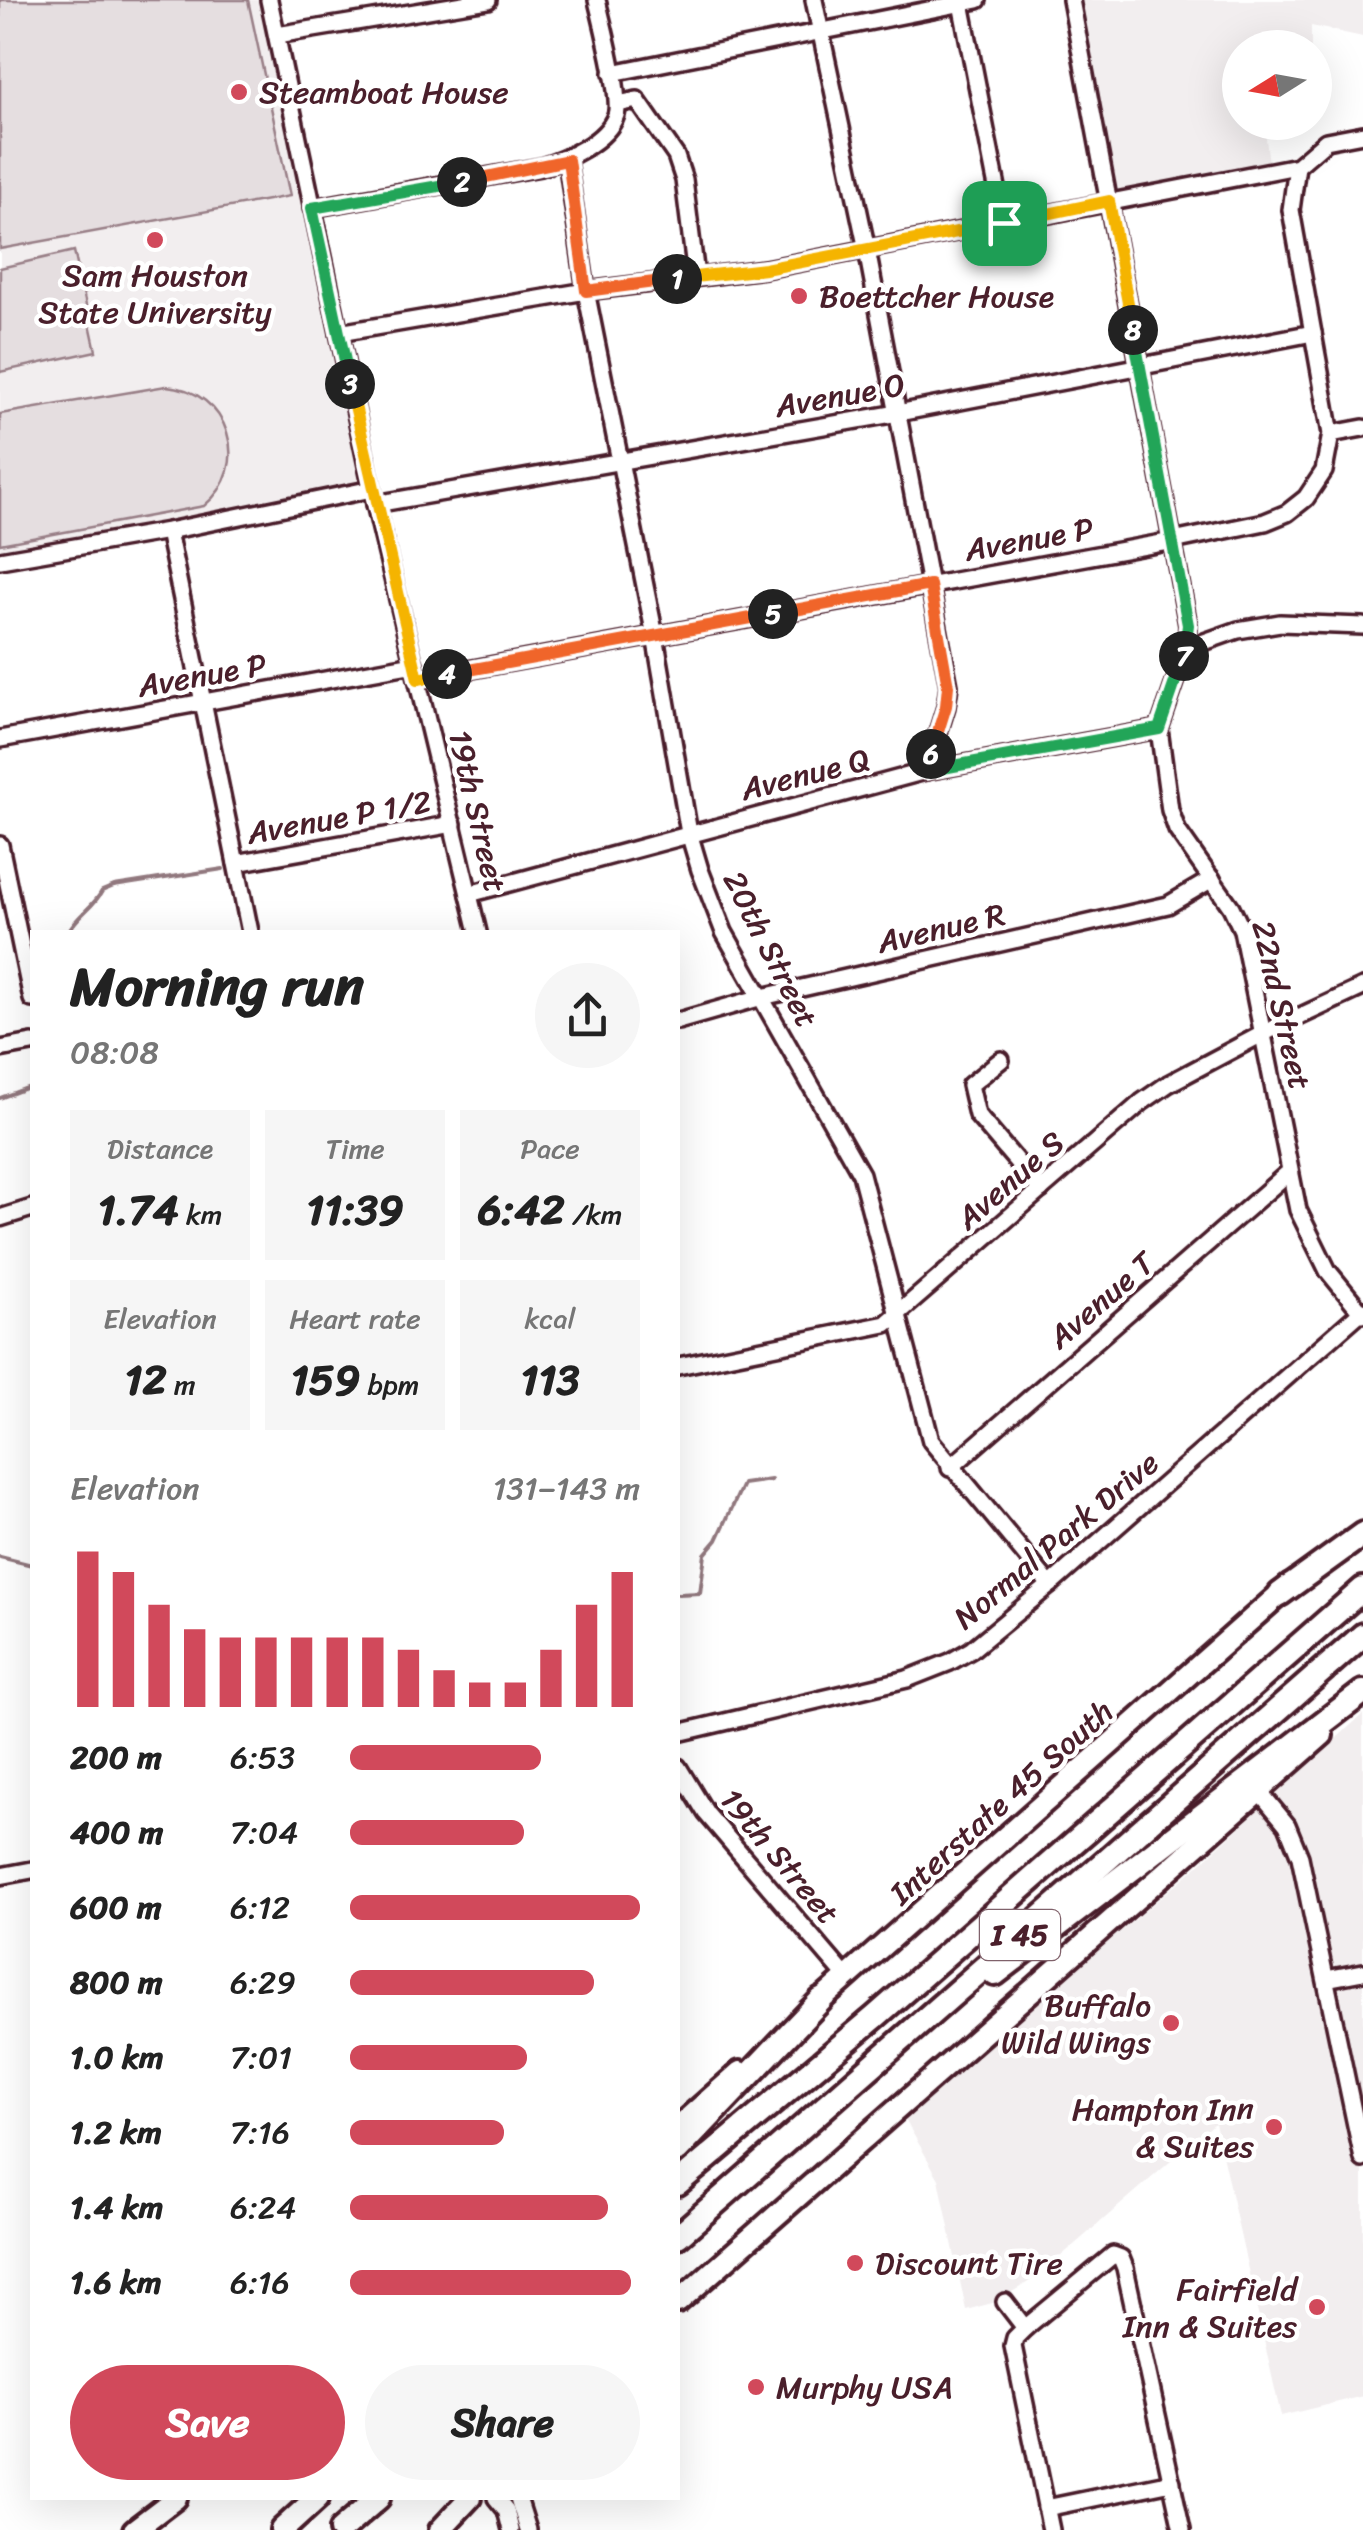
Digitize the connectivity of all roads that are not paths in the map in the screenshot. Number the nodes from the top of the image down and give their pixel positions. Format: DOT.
graph roads {
  1 [pos="269,0"];
  2 [pos="488,0"];
  3 [pos="597,0"];
  4 [pos="814,0"];
  5 [pos="1071,0"];
  6 [pos="970,2"];
  7 [pos="820,31"];
  8 [pos="276,35"];
  9 [pos="612,73"];
  10 [pos="618,104"];
  11 [pos="1363,134"];
  12 [pos="568,160"];
  13 [pos="1297,166"];
  14 [pos="1109,201"];
  15 [pos="312,208"];
  16 [pos="1004,223"];
  17 [pos="867,250"];
  18 [pos="696,276"];
  19 [pos="586,291"];
  20 [pos="339,333"];
  21 [pos="1313,333"];
  22 [pos="1140,368"];
  23 [pos="898,413"];
  24 [pos="1363,428"];
  25 [pos="1332,434"];
  26 [pos="622,462"];
  27 [pos="374,497"];
  28 [pos="168,531"];
  29 [pos="1173,541"];
  30 [pos="0,560"];
  31 [pos="930,585"];
  32 [pos="1363,626"];
  33 [pos="655,636"];
  34 [pos="1187,648"];
  35 [pos="416,672"];
  36 [pos="203,703"];
  37 [pos="1159,729"];
  38 [pos="0,740"];
  39 [pos="926,771"];
  40 [pos="453,824"];
  41 [pos="689,832"];
  42 [pos="0,846"];
  43 [pos="236,863"];
  44 [pos="1212,879"];
  45 [pos="5,893"];
  46 [pos="469,894"];
  47 [pos="250,930"];
  48 [pos="478,930"];
  49 [pos="1363,987"];
  50 [pos="30,990"];
  51 [pos="762,997"];
  52 [pos="680,1020"];
  53 [pos="1264,1033"];
  54 [pos="30,1043"];
  55 [pos="0,1048"];
  56 [pos="1001,1060"];
  57 [pos="1289,1172"];
  58 [pos="1042,1190"];
  59 [pos="30,1209"];
  60 [pos="0,1218"];
  61 [pos="1362,1312"];
  62 [pos="897,1314"];
  63 [pos="680,1366"];
  64 [pos="950,1468"];
  65 [pos="1363,1520"];
  66 [pos="1363,1534"];
  67 [pos="1050,1585"];
  68 [pos="1363,1589"];
  69 [pos="1280,1594"];
  70 [pos="1363,1635"];
  71 [pos="1363,1695"];
  72 [pos="680,1734"];
  73 [pos="680,1770"];
  74 [pos="1259,1791"];
  75 [pos="30,1870"];
  76 [pos="0,1876"];
  77 [pos="1363,1972"];
  78 [pos="847,1978"];
  79 [pos="1326,1979"];
  80 [pos="821,2000"];
  81 [pos="890,2048"];
  82 [pos="680,2125"];
  83 [pos="680,2148"];
  84 [pos="1363,2159"];
  85 [pos="680,2181"];
  86 [pos="680,2234"];
  87 [pos="680,2300"];
  88 [pos="1006,2302"];
  89 [pos="1025,2328"];
  90 [pos="1172,2482"];
  91 [pos="173,2500"];
  92 [pos="314,2500"];
  93 [pos="376,2500"];
  94 [pos="468,2500"];
  95 [pos="498,2500"];
  96 [pos="519,2500"];
  97 [pos="1046,2508"];
  98 [pos="134,2530"];
  99 [pos="282,2530"];
  100 [pos="341,2530"];
  101 [pos="440,2530"];
  102 [pos="511,2530"];
  103 [pos="528,2530"];
  104 [pos="1051,2530"];
  105 [pos="1182,2530"];
  1 -- 8 [label="street, 19th Street"];
  2 -- 8 [label="street"];
  3 -- 9 [label="street"];
  4 -- 7 [label="street"];
  5 -- 14 [label="street, 22nd Street"];
  6 -- 7 [label="street"];
  6 -- 16 [label="street"];
  7 -- 9 [label="street"];
  7 -- 17 [label="street"];
  8 -- 15 [label="street, 19th Street"];
  9 -- 10 [label="street"];
  10 -- 12 [label="street"];
  10 -- 18 [label="street"];
  11 -- 13 [label="street"];
  12 -- 15 [label="street"];
  12 -- 19 [label="street, 20th Street"];
  13 -- 14 [label="street"];
  13 -- 21 [label="street"];
  14 -- 16 [label="street"];
  14 -- 22 [label="street, 22nd Street"];
  15 -- 20 [label="street, 19th Street"];
  16 -- 17 [label="street"];
  17 -- 18 [label="street"];
  17 -- 23 [label="street"];
  18 -- 19 [label="street"];
  19 -- 20 [label="street"];
  19 -- 26 [label="street, 20th Street"];
  20 -- 27 [label="street, 19th Street"];
  21 -- 22 [label="street, Avenue O"];
  21 -- 25 [label="street"];
  22 -- 23 [label="street, Avenue O"];
  22 -- 29 [label="street, 22nd Street"];
  23 -- 26 [label="street, Avenue O"];
  23 -- 31 [label="street"];
  24 -- 25 [label="street"];
  25 -- 29 [label="street, Avenue P"];
  26 -- 27 [label="street, Avenue O"];
  26 -- 33 [label="street, 20th Street"];
  27 -- 28 [label="street, Avenue O"];
  27 -- 35 [label="street, 19th Street"];
  28 -- 30 [label="street, Avenue O"];
  28 -- 36 [label="street"];
  29 -- 31 [label="street, Avenue P"];
  29 -- 34 [label="street, 22nd Street"];
  31 -- 33 [label="street, Avenue P"];
  31 -- 39 [label="street"];
  32 -- 34 [label="street"];
  33 -- 35 [label="street, Avenue P"];
  33 -- 41 [label="street, 20th Street"];
  34 -- 37 [label="street, 22nd Street"];
  35 -- 36 [label="street, Avenue P"];
  35 -- 40 [label="street, 19th Street"];
  36 -- 38 [label="street, Avenue P"];
  36 -- 43 [label="street"];
  37 -- 39 [label="street, Avenue Q"];
  37 -- 44 [label="street, 22nd Street"];
  39 -- 41 [label="street, Avenue Q"];
  40 -- 43 [label="street, Avenue P 1/2"];
  40 -- 46 [label="street, 19th Street"];
  41 -- 46 [label="street, Avenue Q"];
  41 -- 51 [label="street, 20th Street"];
  42 -- 45 [label="street"];
  43 -- 47 [label="street"];
  44 -- 51 [label="street, Avenue R"];
  44 -- 53 [label="street, 22nd Street"];
  45 -- 50 [label="street"];
  46 -- 48 [label="street, 19th Street"];
  49 -- 53 [label="street, Avenue S"];
  51 -- 52 [label="street, Avenue R"];
  51 -- 62 [label="street, 20th Street"];
  53 -- 57 [label="street, 22nd Street"];
  53 -- 58 [label="street, Avenue S"];
  54 -- 55 [label="street"];
  56 -- 58 [label="street"];
  57 -- 61 [label="street, 22nd Street"];
  57 -- 64 [label="street, Avenue T"];
  58 -- 62 [label="street, Avenue S"];
  59 -- 60 [label="street"];
  61 -- 67 [label="street, Normal Park Drive"];
  62 -- 63 [label="street, Avenue S"];
  62 -- 64 [label="street, 20th Street"];
  64 -- 67 [label="street, 20th Street"];
  65 -- 69 [label="main road, Interstate 45 South"];
  66 -- 69 [label="highway"];
  67 -- 72 [label="street, Normal Park Drive"];
  68 -- 85 [label="highway, I 45"];
  69 -- 78 [label="main road, Interstate 45 South"];
  70 -- 81 [label="highway, I 45"];
  71 -- 74 [label="main road"];
  71 -- 81 [label="highway"];
  73 -- 78 [label="street, 19th Street"];
  74 -- 79 [label="street"];
  74 -- 87 [label="main road"];
  75 -- 76 [label="street"];
  77 -- 79 [label="street"];
  78 -- 80 [label="main road, Interstate 45 South"];
  79 -- 84 [label="street"];
  80 -- 82 [label="main road, Interstate 45 South"];
  80 -- 83 [label="highway"];
  81 -- 86 [label="highway, I 45"];
  88 -- 89 [label="street"];
  89 -- 90 [label="street"];
  89 -- 97 [label="street"];
  90 -- 97 [label="street"];
  90 -- 105 [label="street"];
  91 -- 98 [label="main road"];
  92 -- 99 [label="highway"];
  93 -- 100 [label="highway"];
  94 -- 101 [label="main road"];
  95 -- 102 [label="street"];
  96 -- 103 [label="street"];
  97 -- 104 [label="street"];
}
